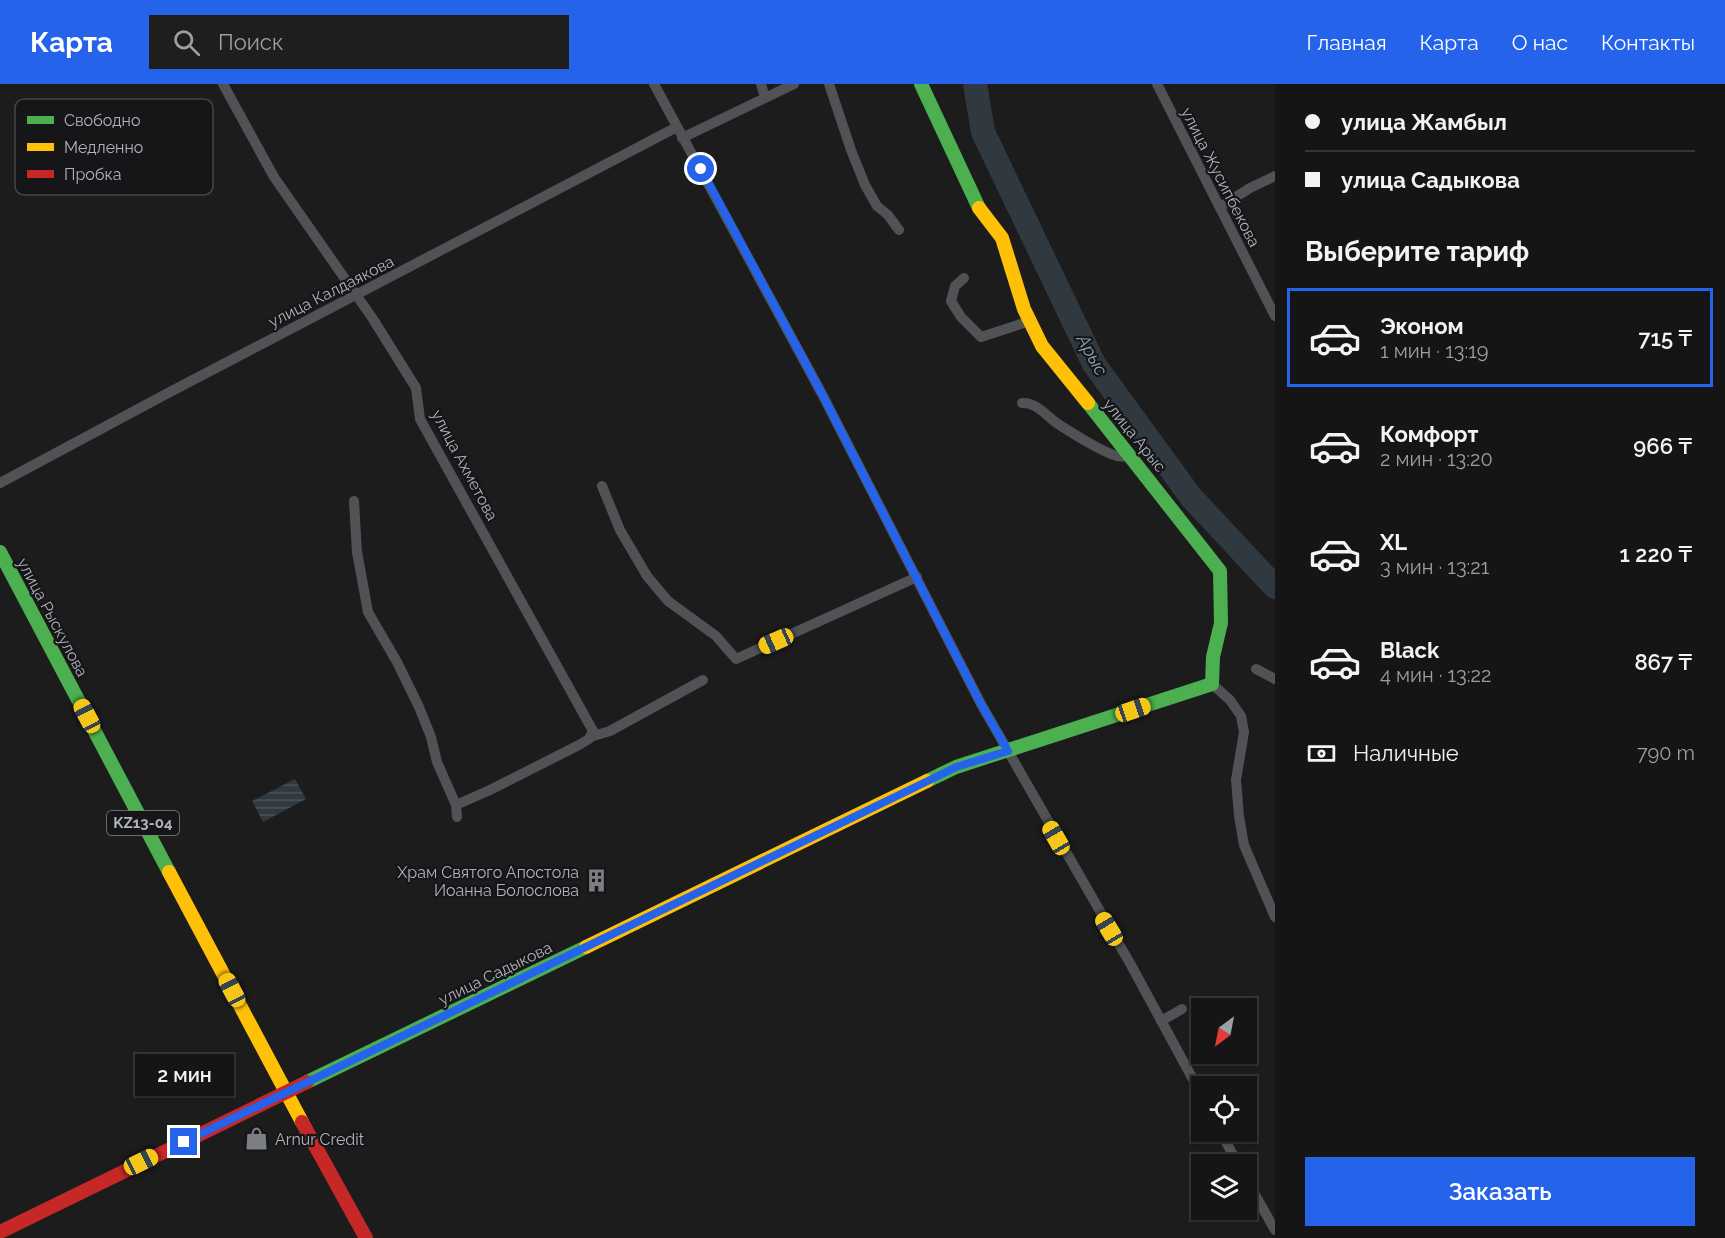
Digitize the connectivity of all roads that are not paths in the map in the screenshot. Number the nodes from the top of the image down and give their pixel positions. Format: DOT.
graph roads {
  1 [pos="223,84"];
  2 [pos="654,84"];
  3 [pos="761,84"];
  4 [pos="794,84"];
  5 [pos="829,84"];
  6 [pos="921,84"];
  7 [pos="1157,84"];
  8 [pos="765,98"];
  9 [pos="679,132"];
  10 [pos="1275,176"];
  11 [pos="1220,207"];
  12 [pos="899,230"];
  13 [pos="964,278"];
  14 [pos="356,295"];
  15 [pos="1275,316"];
  16 [pos="1030,321"];
  17 [pos="1022,403"];
  18 [pos="1131,456"];
  19 [pos="0,483"];
  20 [pos="602,486"];
  21 [pos="354,501"];
  22 [pos="0,552"];
  23 [pos="916,577"];
  24 [pos="1256,669"];
  25 [pos="703,680"];
  26 [pos="1275,680"];
  27 [pos="1212,684"];
  28 [pos="590,737"];
  29 [pos="1008,751"];
  30 [pos="456,805"];
  31 [pos="457,817"];
  32 [pos="1275,917"];
  33 [pos="1182,1009"];
  34 [pos="1161,1021"];
  35 [pos="1191,1076"];
  36 [pos="286,1093"];
  37 [pos="1257,1198"];
  38 [pos="1275,1230"];
  39 [pos="0,1232"];
  40 [pos="366,1238"];
  1 -- 14 [label="street, улица Ахметова"];
  2 -- 9 [label="street"];
  3 -- 8 [label="street"];
  4 -- 8 [label="street, улица Калдаякова"];
  5 -- 12 [label="street"];
  6 -- 16 [label="street, улица Арыс"];
  7 -- 11 [label="street, улица Жусипбекова"];
  8 -- 9 [label="street, улица Калдаякова"];
  9 -- 14 [label="street, улица Калдаякова"];
  9 -- 23 [label="street"];
  10 -- 11 [label="street"];
  11 -- 15 [label="street, улица Жусипбекова"];
  13 -- 16 [label="street"];
  14 -- 19 [label="street, улица Калдаякова"];
  14 -- 28 [label="street, улица Ахметова"];
  16 -- 18 [label="street, улица Арыс"];
  17 -- 18 [label="street"];
  18 -- 27 [label="street, улица Арыс"];
  20 -- 23 [label="street"];
  21 -- 30 [label="street"];
  22 -- 36 [label="street, улица Рыскулова / KZ13-04"];
  23 -- 29 [label="street"];
  24 -- 26 [label="street"];
  25 -- 28 [label="street"];
  27 -- 29 [label="street"];
  27 -- 32 [label="street"];
  28 -- 30 [label="street"];
  29 -- 34 [label="street"];
  29 -- 36 [label="street, улица Садыкова"];
  30 -- 31 [label="street"];
  33 -- 34 [label="street"];
  34 -- 35 [label="street"];
  36 -- 39 [label="street, улица Садыкова"];
  36 -- 40 [label="street, улица Рыскулова / KZ13-04"];
  37 -- 38 [label="street"];
}
